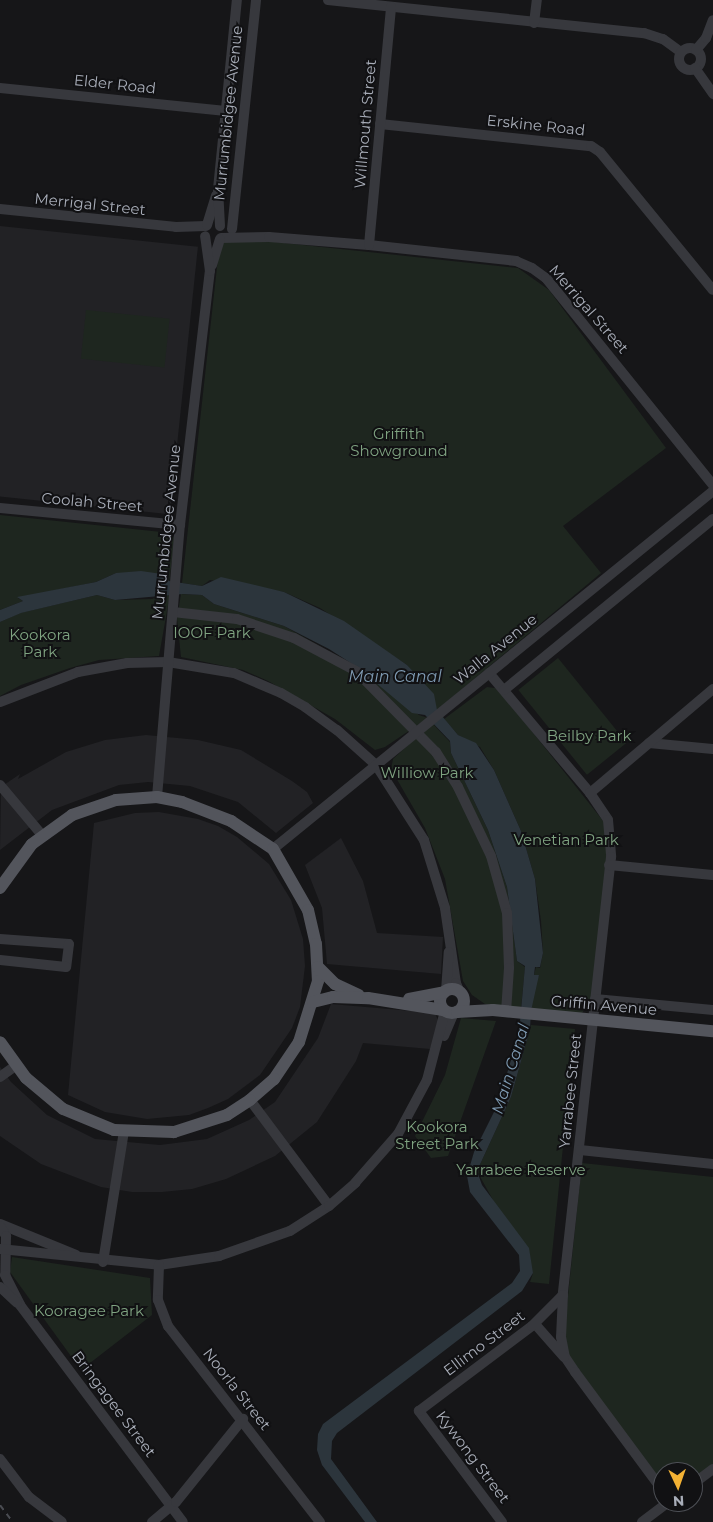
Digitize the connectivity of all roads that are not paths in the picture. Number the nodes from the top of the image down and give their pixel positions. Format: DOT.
graph roads {
  1 [pos="236,0"];
  2 [pos="256,0"];
  3 [pos="328,0"];
  4 [pos="537,0"];
  5 [pos="344,1"];
  6 [pos="391,7"];
  7 [pos="713,20"];
  8 [pos="534,23"];
  9 [pos="696,50"];
  10 [pos="681,52"];
  11 [pos="695,68"];
  12 [pos="0,88"];
  13 [pos="713,94"];
  14 [pos="226,110"];
  15 [pos="380,124"];
  16 [pos="218,189"];
  17 [pos="0,210"];
  18 [pos="224,227"];
  19 [pos="205,231"];
  20 [pos="269,237"];
  21 [pos="220,238"];
  22 [pos="369,245"];
  23 [pos="210,271"];
  24 [pos="713,290"];
  25 [pos="713,484"];
  26 [pos="713,491"];
  27 [pos="0,508"];
  28 [pos="713,518"];
  29 [pos="180,525"];
  30 [pos="173,612"];
  31 [pos="168,662"];
  32 [pos="490,673"];
  33 [pos="44,683"];
  34 [pos="504,690"];
  35 [pos="713,690"];
  36 [pos="0,702"];
  37 [pos="0,708"];
  38 [pos="417,732"];
  39 [pos="649,743"];
  40 [pos="713,749"];
  41 [pos="376,765"];
  42 [pos="0,785"];
  43 [pos="590,793"];
  44 [pos="157,797"];
  45 [pos="42,835"];
  46 [pos="273,849"];
  47 [pos="609,865"];
  48 [pos="713,874"];
  49 [pos="0,888"];
  50 [pos="0,939"];
  51 [pos="449,948"];
  52 [pos="0,960"];
  53 [pos="318,967"];
  54 [pos="445,992"];
  55 [pos="462,995"];
  56 [pos="368,998"];
  57 [pos="595,998"];
  58 [pos="382,1000"];
  59 [pos="313,1002"];
  60 [pos="493,1010"];
  61 [pos="713,1010"];
  62 [pos="450,1012"];
  63 [pos="511,1012"];
  64 [pos="592,1020"];
  65 [pos="713,1031"];
  66 [pos="0,1042"];
  67 [pos="15,1066"];
  68 [pos="0,1077"];
  69 [pos="250,1100"];
  70 [pos="124,1131"];
  71 [pos="580,1150"];
  72 [pos="713,1164"];
  73 [pos="328,1206"];
  74 [pos="1,1225"];
  75 [pos="2,1252"];
  76 [pos="84,1258"];
  77 [pos="103,1262"];
  78 [pos="159,1265"];
  79 [pos="0,1286"];
  80 [pos="562,1295"];
  81 [pos="20,1305"];
  82 [pos="535,1324"];
  83 [pos="565,1357"];
  84 [pos="419,1411"];
  85 [pos="244,1420"];
  86 [pos="0,1459"];
  87 [pos="653,1477"];
  88 [pos="172,1507"];
  89 [pos="656,1512"];
  90 [pos="62,1522"];
  91 [pos="152,1522"];
  92 [pos="183,1522"];
  93 [pos="320,1522"];
  94 [pos="502,1522"];
  95 [pos="642,1522"];
  1 -- 14 [label="street, Murrumbidgee Avenue"];
  2 -- 18 [label="street, Murrumbidgee Avenue"];
  3 -- 5 [label="street"];
  4 -- 8 [label="street"];
  5 -- 6 [label="street"];
  6 -- 8 [label="street"];
  6 -- 15 [label="street, Willmouth Street"];
  7 -- 9 [label="street"];
  8 -- 10 [label="street"];
  9 -- 10 [label="street"];
  9 -- 11 [label="street"];
  10 -- 11 [label="street"];
  11 -- 13 [label="street"];
  12 -- 14 [label="street, Elder Road"];
  14 -- 16 [label="street, Murrumbidgee Avenue"];
  15 -- 22 [label="street, Willmouth Street"];
  15 -- 24 [label="street, Erskine Road"];
  16 -- 18 [label="street, Murrumbidgee Avenue"];
  16 -- 19 [label="street, Murrumbidgee Avenue"];
  17 -- 19 [label="street, Merrigal Street"];
  18 -- 19 [label="street, Merrigal Street"];
  18 -- 20 [label="street, Merrigal Street"];
  18 -- 21 [label="street, Murrumbidgee Avenue"];
  19 -- 21 [label="street, Merrigal Street"];
  19 -- 23 [label="street, Murrumbidgee Avenue"];
  20 -- 21 [label="street, Merrigal Street"];
  20 -- 22 [label="street, Merrigal Street"];
  21 -- 23 [label="street, Murrumbidgee Avenue"];
  22 -- 25 [label="street, Merrigal Street"];
  23 -- 29 [label="street, Murrumbidgee Avenue"];
  26 -- 32 [label="street, Walla Avenue"];
  27 -- 29 [label="street, Coolah Street"];
  28 -- 34 [label="street"];
  29 -- 30 [label="street, Murrumbidgee Avenue"];
  30 -- 31 [label="street, Murrumbidgee Avenue"];
  30 -- 38 [label="street"];
  31 -- 33 [label="street"];
  31 -- 41 [label="street"];
  31 -- 44 [label="street, Murrumbidgee Avenue"];
  32 -- 34 [label="street, Yarrabee Street"];
  32 -- 38 [label="street, Walla Avenue"];
  33 -- 36 [label="street"];
  33 -- 37 [label="street"];
  34 -- 43 [label="street, Yarrabee Street"];
  35 -- 39 [label="street"];
  38 -- 41 [label="street, Walla Avenue"];
  38 -- 63 [label="street"];
  39 -- 40 [label="street"];
  39 -- 43 [label="street"];
  41 -- 46 [label="street, Walla Avenue"];
  41 -- 51 [label="street"];
  42 -- 45 [label="street"];
  43 -- 47 [label="street, Yarrabee Street"];
  44 -- 45 [label="main road"];
  44 -- 46 [label="main road"];
  45 -- 49 [label="main road"];
  46 -- 53 [label="main road"];
  47 -- 48 [label="street"];
  47 -- 57 [label="street, Yarrabee Street"];
  50 -- 52 [label="street"];
  51 -- 54 [label="street"];
  51 -- 55 [label="street"];
  53 -- 56 [label="main road, Griffin Avenue"];
  53 -- 59 [label="main road"];
  54 -- 55 [label="main road, Griffin Avenue"];
  54 -- 58 [label="main road, Griffin Avenue"];
  54 -- 62 [label="main road"];
  55 -- 60 [label="main road, Griffin Avenue"];
  55 -- 62 [label="main road"];
  56 -- 58 [label="main road, Griffin Avenue"];
  56 -- 59 [label="main road, Griffin Avenue"];
  57 -- 61 [label="street, Griffin Avenue"];
  57 -- 64 [label="street, Yarrabee Street"];
  58 -- 62 [label="main road, Griffin Avenue"];
  59 -- 69 [label="main road"];
  60 -- 62 [label="main road, Griffin Avenue"];
  60 -- 63 [label="main road, Griffin Avenue"];
  62 -- 73 [label="street"];
  63 -- 64 [label="main road, Griffin Avenue"];
  64 -- 65 [label="main road, Griffin Avenue"];
  64 -- 71 [label="street, Yarrabee Street"];
  66 -- 67 [label="main road"];
  67 -- 68 [label="street"];
  67 -- 70 [label="main road"];
  69 -- 70 [label="main road"];
  69 -- 73 [label="street"];
  70 -- 77 [label="street"];
  71 -- 72 [label="street"];
  71 -- 80 [label="street, Yarrabee Street"];
  73 -- 78 [label="street"];
  74 -- 75 [label="street, Bringagee Street"];
  74 -- 76 [label="street"];
  75 -- 76 [label="street"];
  75 -- 81 [label="street, Bringagee Street"];
  76 -- 77 [label="street"];
  77 -- 78 [label="street"];
  78 -- 85 [label="street, Noorla Street"];
  79 -- 81 [label="street, Bringagee Street"];
  80 -- 82 [label="street, Ellimo Street"];
  80 -- 83 [label="street, Yarrabee Street"];
  81 -- 88 [label="street, Bringagee Street"];
  82 -- 83 [label="street"];
  82 -- 84 [label="street, Ellimo Street"];
  83 -- 87 [label="street, Yarrabee Street"];
  84 -- 94 [label="street, Kywong Street"];
  85 -- 88 [label="street"];
  85 -- 93 [label="street, Noorla Street"];
  86 -- 90 [label="street"];
  88 -- 91 [label="street"];
  88 -- 92 [label="street, Bringagee Street"];
  89 -- 95 [label="street"];
}
